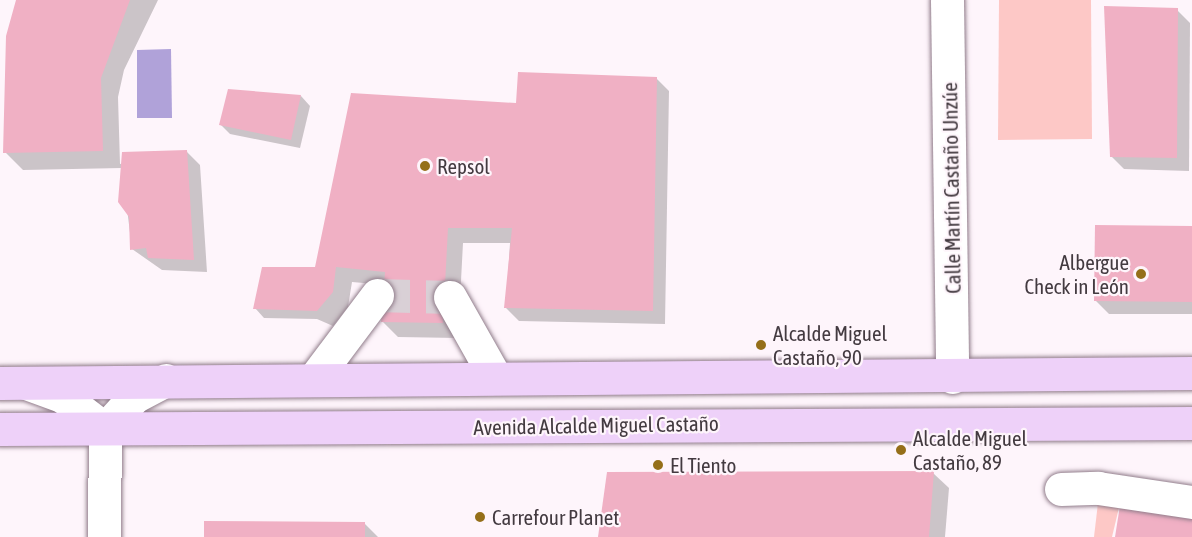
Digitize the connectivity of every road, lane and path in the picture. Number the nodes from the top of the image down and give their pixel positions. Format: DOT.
graph roads {
  1 [pos="947,0"];
  2 [pos="377,295"];
  3 [pos="450,297"];
  4 [pos="1192,373"];
  5 [pos="952,376"];
  6 [pos="495,377"];
  7 [pos="314,379"];
  8 [pos="166,380"];
  9 [pos="13,383"];
  10 [pos="1192,423"];
  11 [pos="0,429"];
  12 [pos="105,429"];
  13 [pos="1061,489"];
  14 [pos="1192,502"];
  15 [pos="104,537"];
  1 -- 5 [label="street, Calle Martín Castaño Unzúe"];
  2 -- 7 [label="street"];
  3 -- 6 [label="street"];
  4 -- 5 [label="main road"];
  5 -- 6 [label="main road"];
  6 -- 7 [label="main road"];
  7 -- 8 [label="main road"];
  8 -- 9 [label="main road"];
  8 -- 12 [label="street"];
  9 -- 12 [label="street"];
  10 -- 12 [label="main road, Avenida Alcalde Miguel Castaño"];
  11 -- 12 [label="main road, Avenida Alcalde Miguel Castaño"];
  12 -- 15 [label="street"];
  13 -- 14 [label="street"];
}
